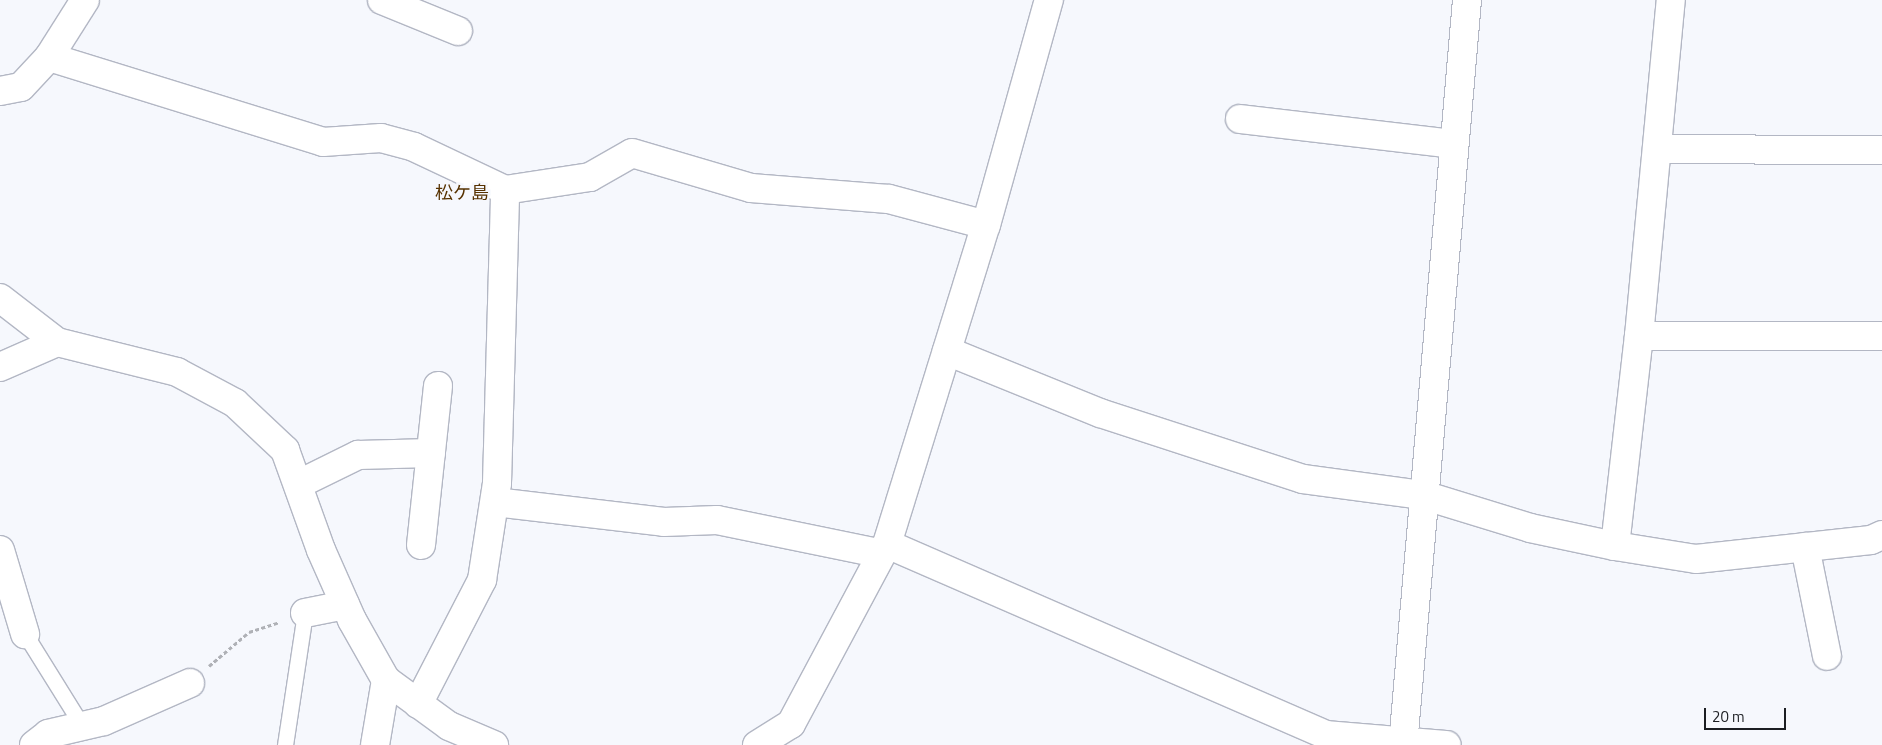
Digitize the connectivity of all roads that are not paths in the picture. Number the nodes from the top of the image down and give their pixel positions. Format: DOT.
graph roads {
  1 [pos="85,0"];
  2 [pos="382,0"];
  3 [pos="1467,0"];
  4 [pos="1671,0"];
  5 [pos="1045,1"];
  6 [pos="458,31"];
  7 [pos="49,58"];
  8 [pos="0,91"];
  9 [pos="1240,119"];
  10 [pos="1454,144"];
  11 [pos="1658,149"];
  12 [pos="1882,150"];
  13 [pos="505,190"];
  14 [pos="986,225"];
  15 [pos="0,298"];
  16 [pos="1639,336"];
  17 [pos="1882,336"];
  18 [pos="57,342"];
  19 [pos="947,351"];
  20 [pos="0,367"];
  21 [pos="438,386"];
  22 [pos="431,453"];
  23 [pos="300,484"];
  24 [pos="1423,495"];
  25 [pos="495,502"];
  26 [pos="1882,535"];
  27 [pos="421,545"];
  28 [pos="1615,546"];
  29 [pos="1805,547"];
  30 [pos="884,549"];
  31 [pos="0,550"];
  32 [pos="345,605"];
  33 [pos="305,613"];
  34 [pos="25,634"];
  35 [pos="1827,656"];
  36 [pos="386,680"];
  37 [pos="190,682"];
  38 [pos="418,704"];
  39 [pos="83,726"];
  40 [pos="1403,743"];
  41 [pos="34,745"];
  42 [pos="286,745"];
  43 [pos="375,745"];
  44 [pos="494,745"];
  45 [pos="757,745"];
  46 [pos="1447,745"];
  1 -- 7 [label="street"];
  2 -- 6 [label="street"];
  3 -- 10 [label="street"];
  4 -- 11 [label="street"];
  5 -- 14 [label="street"];
  7 -- 8 [label="street"];
  7 -- 13 [label="street"];
  9 -- 10 [label="street"];
  10 -- 24 [label="street"];
  11 -- 12 [label="street"];
  11 -- 16 [label="street"];
  13 -- 14 [label="street"];
  13 -- 25 [label="street"];
  14 -- 19 [label="street"];
  15 -- 18 [label="street"];
  16 -- 17 [label="street"];
  16 -- 28 [label="street"];
  18 -- 20 [label="street"];
  18 -- 23 [label="street"];
  19 -- 24 [label="street"];
  19 -- 30 [label="street"];
  21 -- 22 [label="street"];
  22 -- 23 [label="street"];
  22 -- 27 [label="street"];
  23 -- 32 [label="street"];
  24 -- 28 [label="street"];
  24 -- 40 [label="street"];
  25 -- 30 [label="street"];
  25 -- 38 [label="street"];
  26 -- 29 [label="street"];
  28 -- 29 [label="street"];
  29 -- 35 [label="street"];
  30 -- 40 [label="street"];
  30 -- 45 [label="street"];
  31 -- 34 [label="street"];
  32 -- 33 [label="street"];
  32 -- 36 [label="street"];
  33 -- 42 [label="lane"];
  34 -- 39 [label="lane"];
  36 -- 38 [label="street"];
  36 -- 43 [label="street"];
  37 -- 39 [label="street"];
  38 -- 44 [label="street"];
  39 -- 41 [label="street"];
  40 -- 46 [label="street"];
}
